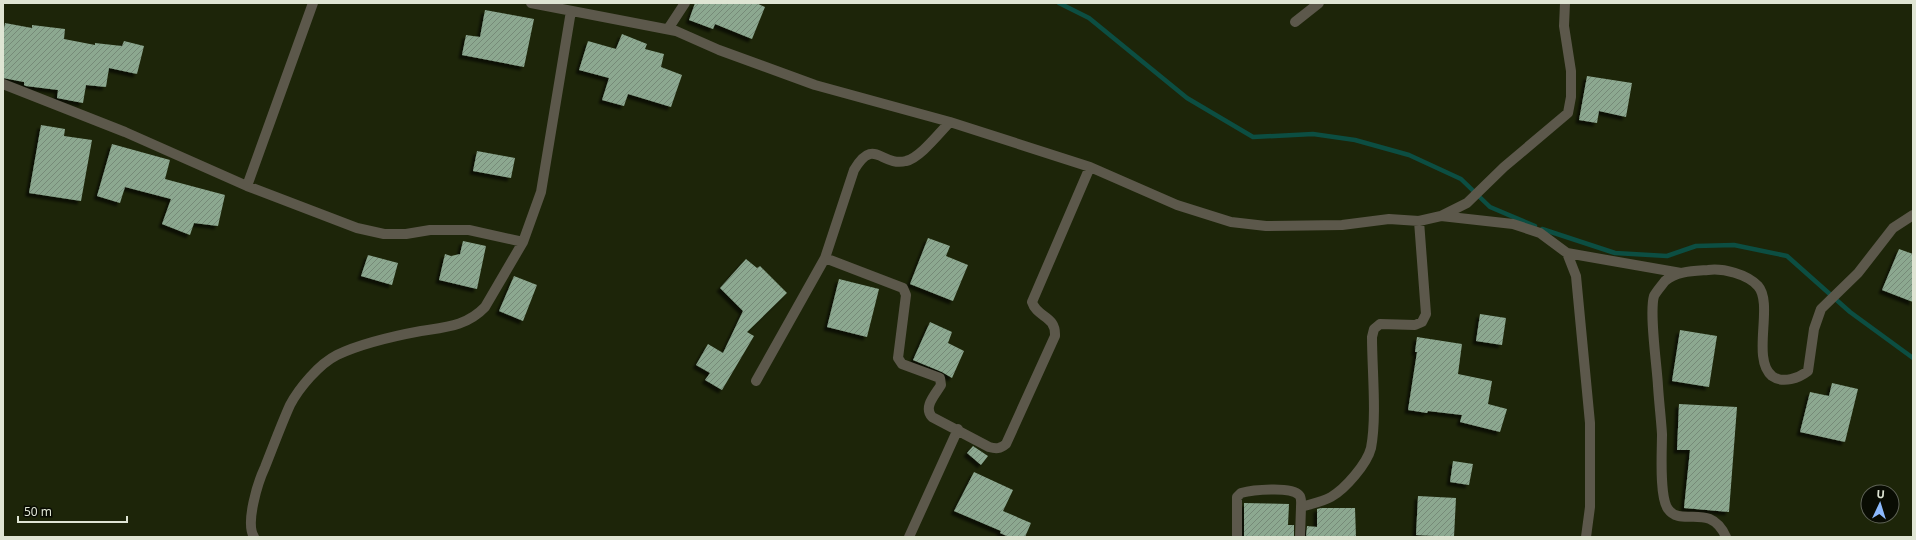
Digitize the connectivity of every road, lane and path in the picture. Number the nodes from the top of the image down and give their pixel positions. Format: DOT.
graph roads {
  1 [pos="313,3"];
  2 [pos="531,3"];
  3 [pos="685,3"];
  4 [pos="1319,3"];
  5 [pos="1565,3"];
  6 [pos="571,11"];
  7 [pos="1295,22"];
  8 [pos="668,29"];
  9 [pos="3,84"];
  10 [pos="950,122"];
  11 [pos="1090,167"];
  12 [pos="247,186"];
  13 [pos="1913,215"];
  14 [pos="1441,216"];
  15 [pos="1419,221"];
  16 [pos="523,242"];
  17 [pos="1567,253"];
  18 [pos="825,258"];
  19 [pos="1681,273"];
  20 [pos="756,382"];
  21 [pos="958,429"];
  22 [pos="1301,507"];
  23 [pos="254,537"];
  24 [pos="909,537"];
  25 [pos="1237,537"];
  26 [pos="1300,537"];
  27 [pos="1586,537"];
  28 [pos="1726,537"];
  1 -- 12 [label="street"];
  2 -- 6 [label="street"];
  3 -- 8 [label="street"];
  4 -- 7 [label="street"];
  5 -- 14 [label="street"];
  6 -- 8 [label="street"];
  6 -- 16 [label="street"];
  8 -- 10 [label="street"];
  9 -- 12 [label="street"];
  10 -- 11 [label="street"];
  10 -- 18 [label="street"];
  11 -- 15 [label="street"];
  11 -- 21 [label="street"];
  12 -- 16 [label="street"];
  13 -- 19 [label="street"];
  14 -- 15 [label="street"];
  14 -- 17 [label="street"];
  15 -- 22 [label="street"];
  16 -- 23 [label="street"];
  17 -- 19 [label="street"];
  17 -- 27 [label="street"];
  18 -- 20 [label="street"];
  18 -- 21 [label="street"];
  19 -- 28 [label="street"];
  21 -- 24 [label="street"];
  22 -- 25 [label="street"];
  22 -- 26 [label="street"];
}
